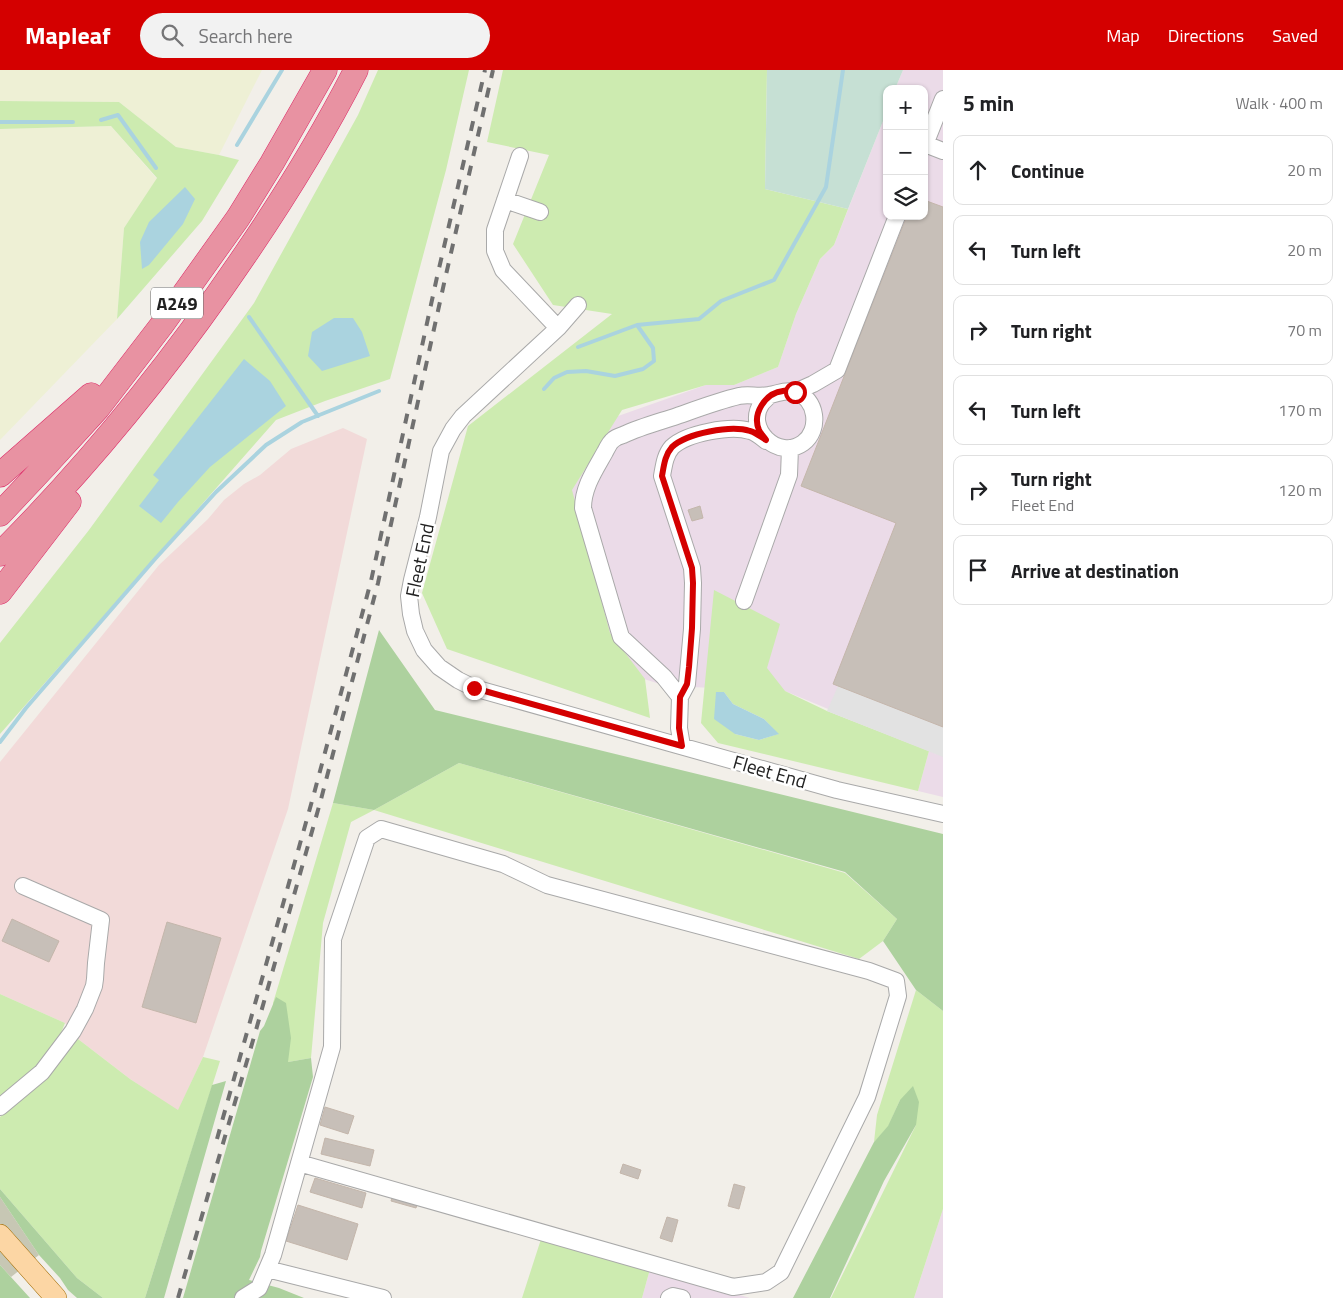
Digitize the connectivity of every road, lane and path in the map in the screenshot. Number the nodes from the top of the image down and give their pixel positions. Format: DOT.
graph roads {
  1 [pos="325,70"];
  2 [pos="356,70"];
  3 [pos="943,100"];
  4 [pos="928,138"];
  5 [pos="928,147"];
  6 [pos="943,151"];
  7 [pos="520,156"];
  8 [pos="506,200"];
  9 [pos="540,212"];
  10 [pos="895,220"];
  11 [pos="578,305"];
  12 [pos="161,326"];
  13 [pos="558,328"];
  14 [pos="191,333"];
  15 [pos="795,392"];
  16 [pos="770,395"];
  17 [pos="766,440"];
  18 [pos="790,448"];
  19 [pos="0,475"];
  20 [pos="0,514"];
  21 [pos="0,554"];
  22 [pos="0,592"];
  23 [pos="744,601"];
  24 [pos="680,697"];
  25 [pos="682,746"];
  26 [pos="943,814"];
  27 [pos="23,886"];
  28 [pos="0,1107"];
  29 [pos="299,1164"];
  30 [pos="3,1237"];
  31 [pos="267,1269"];
  32 [pos="56,1298"];
  33 [pos="243,1298"];
  34 [pos="383,1298"];
  35 [pos="669,1298"];
  36 [pos="682,1298"];
  1 -- 12 [label="highway, A249"];
  2 -- 14 [label="highway, A249"];
  3 -- 4 [label="street"];
  5 -- 6 [label="street"];
  7 -- 8 [label="street"];
  8 -- 9 [label="street"];
  8 -- 13 [label="street"];
  10 -- 15 [label="street"];
  11 -- 13 [label="street, Fleet End"];
  12 -- 19 [label="highway, A249"];
  12 -- 20 [label="highway, A249"];
  13 -- 25 [label="street, Fleet End"];
  14 -- 21 [label="highway, A249"];
  14 -- 22 [label="highway, A249"];
  15 -- 16 [label="street"];
  15 -- 18 [label="street"];
  16 -- 17 [label="street"];
  16 -- 24 [label="street"];
  17 -- 18 [label="street"];
  17 -- 24 [label="street"];
  18 -- 23 [label="street"];
  24 -- 25 [label="street"];
  25 -- 26 [label="street, Fleet End"];
  27 -- 28 [label="street"];
  29 -- 29 [label="street"];
  29 -- 31 [label="street"];
  30 -- 32 [label="main road"];
  31 -- 33 [label="street"];
  31 -- 34 [label="street"];
  35 -- 36 [label="street"];
}
